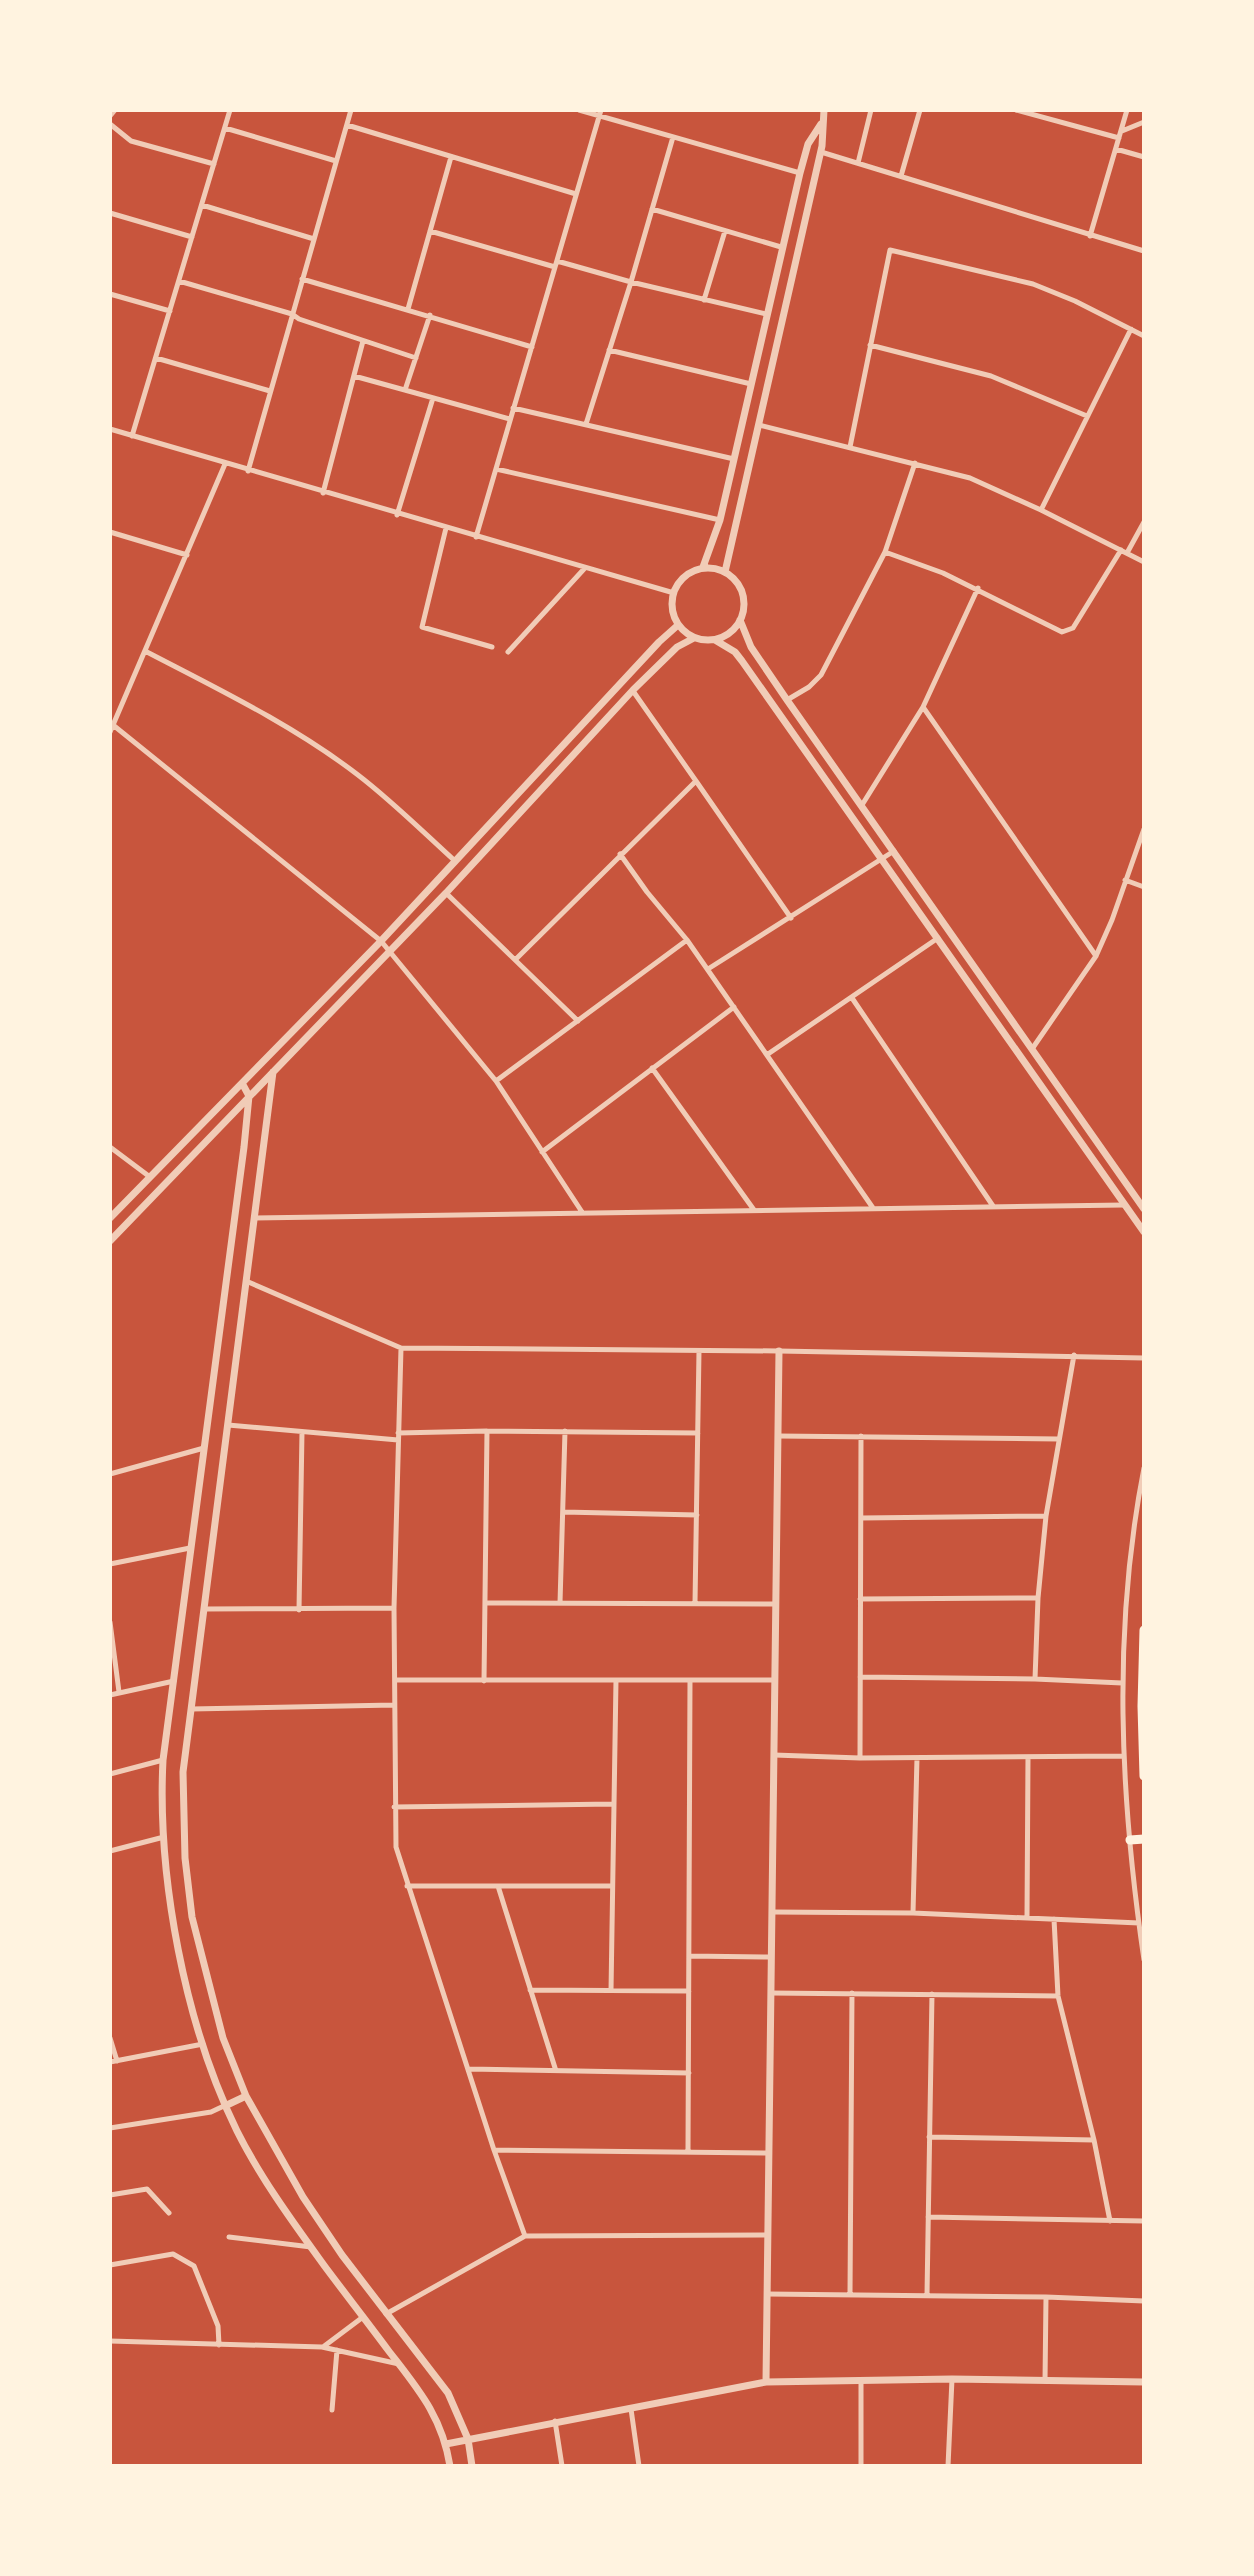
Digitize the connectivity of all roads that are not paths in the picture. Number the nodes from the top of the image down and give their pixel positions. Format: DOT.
graph roads {
  1 [pos="115,110"];
  2 [pos="230,110"];
  3 [pos="351,110"];
  4 [pos="579,110"];
  5 [pos="824,110"];
  6 [pos="871,110"];
  7 [pos="920,110"];
  8 [pos="1016,110"];
  9 [pos="1127,110"];
  10 [pos="600,113"];
  11 [pos="110,116"];
  12 [pos="1144,122"];
  13 [pos="110,124"];
  14 [pos="821,124"];
  15 [pos="347,125"];
  16 [pos="225,128"];
  17 [pos="1120,135"];
  18 [pos="673,137"];
  19 [pos="1116,149"];
  20 [pos="821,152"];
  21 [pos="451,157"];
  22 [pos="1144,157"];
  23 [pos="336,161"];
  24 [pos="858,163"];
  25 [pos="214,164"];
  26 [pos="800,173"];
  27 [pos="901,176"];
  28 [pos="576,194"];
  29 [pos="202,205"];
  30 [pos="652,209"];
  31 [pos="110,213"];
  32 [pos="430,231"];
  33 [pos="725,231"];
  34 [pos="1090,236"];
  35 [pos="192,237"];
  36 [pos="314,239"];
  37 [pos="781,247"];
  38 [pos="1144,251"];
  39 [pos="556,264"];
  40 [pos="302,279"];
  41 [pos="179,281"];
  42 [pos="631,282"];
  43 [pos="110,294"];
  44 [pos="704,300"];
  45 [pos="408,309"];
  46 [pos="170,311"];
  47 [pos="292,314"];
  48 [pos="766,314"];
  49 [pos="430,315"];
  50 [pos="1131,329"];
  51 [pos="1144,336"];
  52 [pos="363,341"];
  53 [pos="870,345"];
  54 [pos="532,347"];
  55 [pos="609,350"];
  56 [pos="156,358"];
  57 [pos="416,358"];
  58 [pos="354,376"];
  59 [pos="751,384"];
  60 [pos="405,390"];
  61 [pos="270,391"];
  62 [pos="433,398"];
  63 [pos="513,408"];
  64 [pos="1087,416"];
  65 [pos="510,419"];
  66 [pos="586,424"];
  67 [pos="759,425"];
  68 [pos="110,429"];
  69 [pos="132,436"];
  70 [pos="850,447"];
  71 [pos="734,459"];
  72 [pos="915,463"];
  73 [pos="225,464"];
  74 [pos="496,469"];
  75 [pos="248,471"];
  76 [pos="323,493"];
  77 [pos="1041,510"];
  78 [pos="397,515"];
  79 [pos="720,520"];
  80 [pos="1144,522"];
  81 [pos="446,528"];
  82 [pos="110,532"];
  83 [pos="476,537"];
  84 [pos="885,552"];
  85 [pos="1124,552"];
  86 [pos="187,555"];
  87 [pos="1144,562"];
  88 [pos="703,567"];
  89 [pos="584,569"];
  90 [pos="725,572"];
  91 [pos="978,588"];
  92 [pos="674,593"];
  93 [pos="740,620"];
  94 [pos="678,625"];
  95 [pos="694,638"];
  96 [pos="715,640"];
  97 [pos="492,647"];
  98 [pos="145,651"];
  99 [pos="508,652"];
  100 [pos="633,690"];
  101 [pos="787,700"];
  102 [pos="923,707"];
  103 [pos="113,725"];
  104 [pos="110,732"];
  105 [pos="696,781"];
  106 [pos="862,805"];
  107 [pos="1144,829"];
  108 [pos="894,851"];
  109 [pos="620,854"];
  110 [pos="881,859"];
  111 [pos="455,861"];
  112 [pos="1125,880"];
  113 [pos="1144,887"];
  114 [pos="446,893"];
  115 [pos="791,918"];
  116 [pos="938,938"];
  117 [pos="687,940"];
  118 [pos="381,941"];
  119 [pos="390,950"];
  120 [pos="1096,956"];
  121 [pos="516,959"];
  122 [pos="708,969"];
  123 [pos="852,998"];
  124 [pos="734,1007"];
  125 [pos="578,1021"];
  126 [pos="1032,1049"];
  127 [pos="768,1054"];
  128 [pos="652,1068"];
  129 [pos="273,1072"];
  130 [pos="496,1081"];
  131 [pos="242,1083"];
  132 [pos="249,1096"];
  133 [pos="110,1147"];
  134 [pos="244,1147"];
  135 [pos="262,1149"];
  136 [pos="542,1152"];
  137 [pos="150,1177"];
  138 [pos="1125,1205"];
  139 [pos="993,1207"];
  140 [pos="874,1209"];
  141 [pos="1144,1209"];
  142 [pos="755,1211"];
  143 [pos="583,1213"];
  144 [pos="110,1218"];
  145 [pos="253,1218"];
  146 [pos="1144,1232"];
  147 [pos="110,1241"];
  148 [pos="245,1281"];
  149 [pos="401,1348"];
  150 [pos="699,1351"];
  151 [pos="779,1351"];
  152 [pos="1074,1355"];
  153 [pos="1144,1358"];
  154 [pos="227,1424"];
  155 [pos="487,1431"];
  156 [pos="565,1431"];
  157 [pos="302,1432"];
  158 [pos="698,1433"];
  159 [pos="398,1436"];
  160 [pos="778,1436"];
  161 [pos="861,1436"];
  162 [pos="1058,1439"];
  163 [pos="204,1448"];
  164 [pos="1144,1468"];
  165 [pos="110,1474"];
  166 [pos="563,1512"];
  167 [pos="697,1515"];
  168 [pos="1046,1516"];
  169 [pos="861,1518"];
  170 [pos="190,1548"];
  171 [pos="110,1564"];
  172 [pos="1038,1598"];
  173 [pos="860,1599"];
  174 [pos="485,1603"];
  175 [pos="560,1603"];
  176 [pos="695,1603"];
  177 [pos="776,1604"];
  178 [pos="394,1608"];
  179 [pos="203,1609"];
  180 [pos="299,1610"];
  181 [pos="110,1622"];
  182 [pos="1144,1630"];
  183 [pos="860,1677"];
  184 [pos="1035,1679"];
  185 [pos="395,1680"];
  186 [pos="616,1680"];
  187 [pos="690,1680"];
  188 [pos="775,1680"];
  189 [pos="174,1681"];
  190 [pos="484,1681"];
  191 [pos="1122,1683"];
  192 [pos="119,1692"];
  193 [pos="110,1695"];
  194 [pos="394,1705"];
  195 [pos="190,1709"];
  196 [pos="774,1755"];
  197 [pos="1124,1756"];
  198 [pos="1028,1757"];
  199 [pos="860,1758"];
  200 [pos="917,1758"];
  201 [pos="163,1760"];
  202 [pos="110,1774"];
  203 [pos="1144,1776"];
  204 [pos="613,1804"];
  205 [pos="394,1807"];
  206 [pos="164,1837"];
  207 [pos="1144,1839"];
  208 [pos="1130,1840"];
  209 [pos="110,1851"];
  210 [pos="407,1886"];
  211 [pos="498,1886"];
  212 [pos="612,1886"];
  213 [pos="772,1912"];
  214 [pos="913,1913"];
  215 [pos="1027,1918"];
  216 [pos="1054,1919"];
  217 [pos="1139,1923"];
  218 [pos="689,1956"];
  219 [pos="771,1957"];
  220 [pos="1144,1960"];
  221 [pos="530,1990"];
  222 [pos="611,1991"];
  223 [pos="689,1991"];
  224 [pos="771,1993"];
  225 [pos="852,1993"];
  226 [pos="932,1994"];
  227 [pos="1058,1996"];
  228 [pos="110,2038"];
  229 [pos="203,2044"];
  230 [pos="113,2062"];
  231 [pos="469,2069"];
  232 [pos="556,2071"];
  233 [pos="689,2073"];
  234 [pos="246,2096"];
  235 [pos="227,2105"];
  236 [pos="110,2128"];
  237 [pos="929,2137"];
  238 [pos="1094,2140"];
  239 [pos="494,2150"];
  240 [pos="688,2151"];
  241 [pos="769,2153"];
  242 [pos="110,2195"];
  243 [pos="169,2213"];
  244 [pos="928,2217"];
  245 [pos="1110,2221"];
  246 [pos="1144,2221"];
  247 [pos="767,2235"];
  248 [pos="525,2236"];
  249 [pos="229,2237"];
  250 [pos="311,2247"];
  251 [pos="110,2265"];
  252 [pos="767,2294"];
  253 [pos="850,2294"];
  254 [pos="927,2295"];
  255 [pos="1046,2297"];
  256 [pos="1144,2301"];
  257 [pos="386,2314"];
  258 [pos="363,2317"];
  259 [pos="110,2341"];
  260 [pos="219,2345"];
  261 [pos="322,2347"];
  262 [pos="337,2350"];
  263 [pos="399,2364"];
  264 [pos="952,2379"];
  265 [pos="861,2381"];
  266 [pos="766,2382"];
  267 [pos="1045,2382"];
  268 [pos="1144,2382"];
  269 [pos="631,2409"];
  270 [pos="332,2410"];
  271 [pos="555,2421"];
  272 [pos="468,2439"];
  273 [pos="446,2444"];
  274 [pos="450,2466"];
  275 [pos="472,2466"];
  276 [pos="562,2466"];
  277 [pos="639,2466"];
  278 [pos="861,2466"];
  279 [pos="948,2466"];
  1 -- 11 [label="street"];
  2 -- 16 [label="street"];
  3 -- 15 [label="street"];
  4 -- 10 [label="street"];
  5 -- 14 [label="street"];
  6 -- 24 [label="street"];
  7 -- 27 [label="street"];
  8 -- 17 [label="street"];
  9 -- 17 [label="street"];
  10 -- 18 [label="street"];
  10 -- 28 [label="street"];
  12 -- 17 [label="street"];
  13 -- 25 [label="street"];
  14 -- 20 [label="street"];
  14 -- 26 [label="street"];
  15 -- 21 [label="street"];
  15 -- 23 [label="street"];
  16 -- 23 [label="street"];
  16 -- 25 [label="street"];
  17 -- 19 [label="street"];
  18 -- 26 [label="street"];
  18 -- 30 [label="street"];
  19 -- 22 [label="street"];
  19 -- 34 [label="street"];
  20 -- 24 [label="street"];
  20 -- 67 [label="street"];
  21 -- 28 [label="street"];
  21 -- 32 [label="street"];
  23 -- 36 [label="street"];
  24 -- 27 [label="street"];
  25 -- 29 [label="street"];
  26 -- 37 [label="street"];
  27 -- 34 [label="street"];
  28 -- 39 [label="street"];
  29 -- 35 [label="street"];
  29 -- 36 [label="street"];
  30 -- 33 [label="street"];
  30 -- 42 [label="street"];
  31 -- 35 [label="street"];
  32 -- 39 [label="street"];
  32 -- 45 [label="street"];
  33 -- 37 [label="street"];
  33 -- 44 [label="street"];
  34 -- 38 [label="street"];
  35 -- 41 [label="street"];
  36 -- 40 [label="street"];
  37 -- 48 [label="street"];
  39 -- 42 [label="street"];
  39 -- 54 [label="street"];
  40 -- 45 [label="street"];
  40 -- 47 [label="street"];
  41 -- 46 [label="street"];
  41 -- 47 [label="street"];
  42 -- 44 [label="street"];
  42 -- 55 [label="street"];
  43 -- 46 [label="street"];
  44 -- 48 [label="street"];
  45 -- 49 [label="street"];
  46 -- 56 [label="street"];
  47 -- 52 [label="street"];
  47 -- 61 [label="street"];
  48 -- 59 [label="street"];
  49 -- 54 [label="street"];
  49 -- 57 [label="street"];
  50 -- 51 [label="street"];
  50 -- 53 [label="street"];
  50 -- 64 [label="street"];
  52 -- 57 [label="street"];
  52 -- 58 [label="street"];
  53 -- 64 [label="street"];
  53 -- 70 [label="street"];
  54 -- 63 [label="street"];
  55 -- 59 [label="street"];
  55 -- 66 [label="street"];
  56 -- 61 [label="street"];
  56 -- 69 [label="street"];
  57 -- 60 [label="street"];
  58 -- 60 [label="street"];
  58 -- 76 [label="street"];
  59 -- 71 [label="street"];
  60 -- 62 [label="street"];
  61 -- 75 [label="street"];
  62 -- 65 [label="street"];
  62 -- 78 [label="street"];
  63 -- 65 [label="street"];
  63 -- 66 [label="street"];
  64 -- 77 [label="street"];
  65 -- 74 [label="street"];
  66 -- 71 [label="street"];
  67 -- 70 [label="street"];
  67 -- 90 [label="street"];
  68 -- 69 [label="street"];
  69 -- 73 [label="street"];
  70 -- 72 [label="street"];
  71 -- 79 [label="street"];
  72 -- 77 [label="street"];
  72 -- 84 [label="street"];
  73 -- 75 [label="street"];
  73 -- 86 [label="street"];
  74 -- 79 [label="street"];
  74 -- 83 [label="street"];
  75 -- 76 [label="street"];
  76 -- 78 [label="street"];
  77 -- 85 [label="street"];
  78 -- 81 [label="street"];
  79 -- 88 [label="street"];
  80 -- 85 [label="street"];
  81 -- 83 [label="street"];
  81 -- 97 [label="street"];
  82 -- 86 [label="street"];
  83 -- 89 [label="street"];
  84 -- 91 [label="street"];
  84 -- 101 [label="street"];
  85 -- 87 [label="street"];
  85 -- 91 [label="street"];
  86 -- 98 [label="street"];
  88 -- 90 [label="street"];
  88 -- 92 [label="street"];
  89 -- 92 [label="street"];
  89 -- 99 [label="street"];
  90 -- 93 [label="street"];
  91 -- 102 [label="street"];
  92 -- 94 [label="street"];
  93 -- 96 [label="street"];
  93 -- 101 [label="street"];
  94 -- 95 [label="street"];
  94 -- 111 [label="street"];
  95 -- 96 [label="street"];
  95 -- 100 [label="street"];
  96 -- 110 [label="street"];
  98 -- 103 [label="street"];
  98 -- 111 [label="street"];
  100 -- 105 [label="street"];
  100 -- 114 [label="street"];
  101 -- 106 [label="street"];
  102 -- 106 [label="street"];
  102 -- 120 [label="street"];
  103 -- 104 [label="street"];
  103 -- 118 [label="street"];
  105 -- 109 [label="street"];
  105 -- 115 [label="street"];
  106 -- 108 [label="street"];
  107 -- 112 [label="street"];
  108 -- 110 [label="street"];
  108 -- 126 [label="street"];
  109 -- 117 [label="street"];
  109 -- 121 [label="street"];
  110 -- 115 [label="street"];
  110 -- 116 [label="street"];
  111 -- 118 [label="street"];
  112 -- 113 [label="street"];
  112 -- 120 [label="street"];
  114 -- 119 [label="street"];
  114 -- 121 [label="street"];
  115 -- 122 [label="street"];
  116 -- 123 [label="street"];
  116 -- 138 [label="street"];
  117 -- 122 [label="street"];
  117 -- 125 [label="street"];
  118 -- 119 [label="street"];
  118 -- 131 [label="street"];
  119 -- 129 [label="street"];
  119 -- 130 [label="street"];
  120 -- 126 [label="street"];
  121 -- 125 [label="street"];
  122 -- 124 [label="street"];
  123 -- 127 [label="street"];
  123 -- 139 [label="street"];
  124 -- 127 [label="street"];
  124 -- 128 [label="street"];
  125 -- 130 [label="street"];
  126 -- 141 [label="street"];
  127 -- 140 [label="street"];
  128 -- 136 [label="street"];
  128 -- 142 [label="street"];
  129 -- 132 [label="street"];
  129 -- 135 [label="street"];
  130 -- 136 [label="street"];
  131 -- 132 [label="street"];
  131 -- 137 [label="street"];
  132 -- 134 [label="street"];
  132 -- 147 [label="street"];
  133 -- 137 [label="street"];
  134 -- 135 [label="street"];
  134 -- 163 [label="street"];
  135 -- 145 [label="street"];
  136 -- 143 [label="street"];
  137 -- 144 [label="street"];
  138 -- 139 [label="street"];
  138 -- 146 [label="street"];
  139 -- 140 [label="street"];
  140 -- 142 [label="street"];
  142 -- 143 [label="street"];
  143 -- 145 [label="street"];
  145 -- 148 [label="street"];
  148 -- 149 [label="street"];
  148 -- 154 [label="street"];
  149 -- 150 [label="street"];
  149 -- 159 [label="street"];
  150 -- 151 [label="street"];
  150 -- 158 [label="street"];
  151 -- 152 [label="street"];
  151 -- 160 [label="street"];
  152 -- 153 [label="street"];
  152 -- 162 [label="street"];
  154 -- 157 [label="street"];
  154 -- 179 [label="street"];
  155 -- 156 [label="street"];
  155 -- 159 [label="street"];
  155 -- 174 [label="street"];
  156 -- 158 [label="street"];
  156 -- 166 [label="street"];
  157 -- 159 [label="street"];
  157 -- 180 [label="street"];
  158 -- 167 [label="street"];
  159 -- 178 [label="street"];
  160 -- 161 [label="street"];
  160 -- 177 [label="street"];
  161 -- 162 [label="street"];
  161 -- 169 [label="street"];
  162 -- 168 [label="street"];
  163 -- 165 [label="street"];
  163 -- 170 [label="street"];
  164 -- 191 [label="street"];
  166 -- 167 [label="street"];
  166 -- 175 [label="street"];
  167 -- 176 [label="street"];
  168 -- 169 [label="street"];
  168 -- 172 [label="street"];
  169 -- 173 [label="street"];
  170 -- 171 [label="street"];
  170 -- 189 [label="street"];
  172 -- 173 [label="street"];
  172 -- 184 [label="street"];
  173 -- 183 [label="street"];
  174 -- 175 [label="street"];
  174 -- 190 [label="street"];
  175 -- 176 [label="street"];
  176 -- 177 [label="street"];
  177 -- 188 [label="street"];
  178 -- 180 [label="street"];
  178 -- 185 [label="street"];
  179 -- 180 [label="street"];
  179 -- 195 [label="street"];
  181 -- 192 [label="street"];
  182 -- 203 [label="highway"];
  183 -- 184 [label="street"];
  183 -- 199 [label="street"];
  184 -- 191 [label="street"];
  185 -- 190 [label="street"];
  185 -- 194 [label="street"];
  186 -- 187 [label="street"];
  186 -- 190 [label="street"];
  186 -- 204 [label="street"];
  187 -- 188 [label="street"];
  187 -- 218 [label="street"];
  188 -- 196 [label="street"];
  189 -- 192 [label="street"];
  189 -- 201 [label="street"];
  191 -- 197 [label="street"];
  192 -- 193 [label="street"];
  194 -- 195 [label="street"];
  194 -- 205 [label="street"];
  195 -- 234 [label="street"];
  196 -- 199 [label="street"];
  196 -- 213 [label="street"];
  197 -- 198 [label="street"];
  197 -- 208 [label="street"];
  198 -- 200 [label="street"];
  198 -- 215 [label="street"];
  199 -- 200 [label="street"];
  200 -- 214 [label="street"];
  201 -- 202 [label="street"];
  201 -- 206 [label="street"];
  204 -- 205 [label="street"];
  204 -- 212 [label="street"];
  205 -- 210 [label="street"];
  206 -- 209 [label="street"];
  206 -- 229 [label="street"];
  207 -- 208 [label="highway"];
  208 -- 217 [label="street"];
  210 -- 211 [label="street"];
  210 -- 231 [label="street"];
  211 -- 212 [label="street"];
  211 -- 221 [label="street"];
  212 -- 222 [label="street"];
  213 -- 214 [label="street"];
  213 -- 219 [label="street"];
  214 -- 215 [label="street"];
  215 -- 216 [label="street"];
  216 -- 217 [label="street"];
  216 -- 227 [label="street"];
  217 -- 220 [label="street"];
  218 -- 219 [label="street"];
  218 -- 223 [label="street"];
  219 -- 224 [label="street"];
  221 -- 222 [label="street"];
  221 -- 232 [label="street"];
  222 -- 223 [label="street"];
  223 -- 233 [label="street"];
  224 -- 225 [label="street"];
  224 -- 241 [label="street"];
  225 -- 226 [label="street"];
  225 -- 253 [label="street"];
  226 -- 227 [label="street"];
  226 -- 237 [label="street"];
  227 -- 238 [label="street"];
  228 -- 230 [label="street"];
  229 -- 230 [label="street"];
  229 -- 235 [label="street"];
  231 -- 232 [label="street"];
  231 -- 239 [label="street"];
  232 -- 233 [label="street"];
  233 -- 240 [label="street"];
  234 -- 235 [label="street"];
  234 -- 257 [label="street"];
  235 -- 236 [label="street"];
  235 -- 250 [label="street"];
  237 -- 238 [label="street"];
  237 -- 244 [label="street"];
  238 -- 245 [label="street"];
  239 -- 240 [label="street"];
  239 -- 248 [label="street"];
  240 -- 241 [label="street"];
  241 -- 247 [label="street"];
  242 -- 243 [label="street"];
  244 -- 245 [label="street"];
  244 -- 254 [label="street"];
  245 -- 246 [label="street"];
  247 -- 248 [label="street"];
  247 -- 252 [label="street"];
  248 -- 257 [label="street"];
  249 -- 250 [label="street"];
  250 -- 258 [label="street"];
  251 -- 260 [label="street"];
  252 -- 253 [label="street"];
  252 -- 266 [label="street"];
  253 -- 254 [label="street"];
  254 -- 255 [label="street"];
  255 -- 256 [label="street"];
  255 -- 267 [label="street"];
  257 -- 272 [label="street"];
  258 -- 261 [label="street"];
  258 -- 263 [label="street"];
  259 -- 260 [label="street"];
  260 -- 261 [label="street"];
  261 -- 262 [label="street"];
  262 -- 263 [label="street"];
  262 -- 270 [label="street"];
  263 -- 273 [label="street"];
  264 -- 265 [label="street"];
  264 -- 267 [label="street"];
  264 -- 279 [label="street"];
  265 -- 266 [label="street"];
  265 -- 278 [label="street"];
  266 -- 269 [label="street"];
  267 -- 268 [label="street"];
  269 -- 271 [label="street"];
  269 -- 277 [label="street"];
  271 -- 272 [label="street"];
  271 -- 276 [label="street"];
  272 -- 273 [label="street"];
  272 -- 275 [label="street"];
  273 -- 274 [label="street"];
}
